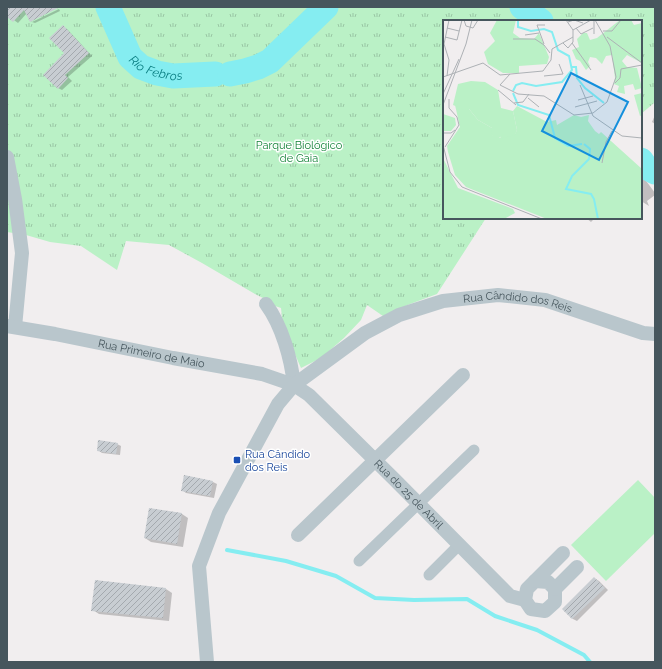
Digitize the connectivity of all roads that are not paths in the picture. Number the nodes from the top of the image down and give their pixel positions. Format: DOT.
graph roads {
  1 [pos="7,157"];
  2 [pos="266,304"];
  3 [pos="11,326"];
  4 [pos="655,334"];
  5 [pos="462,375"];
  6 [pos="294,385"];
  7 [pos="474,450"];
  8 [pos="375,460"];
  9 [pos="418,503"];
  10 [pos="298,535"];
  11 [pos="459,545"];
  12 [pos="563,553"];
  13 [pos="359,561"];
  14 [pos="577,567"];
  15 [pos="429,575"];
  16 [pos="535,581"];
  17 [pos="555,590"];
  18 [pos="525,600"];
  19 [pos="207,662"];
  1 -- 3 [label="street"];
  2 -- 6 [label="street"];
  3 -- 6 [label="street, Rua Primeiro de Maio"];
  4 -- 6 [label="street, Rua Cândido dos Reis"];
  5 -- 8 [label="street"];
  6 -- 8 [label="street, Rua do 25 de Abril"];
  6 -- 19 [label="street, Rua Cândido dos Reis"];
  7 -- 9 [label="street"];
  8 -- 9 [label="street, Rua do 25 de Abril"];
  8 -- 10 [label="street"];
  9 -- 11 [label="street, Rua do 25 de Abril"];
  9 -- 13 [label="street"];
  11 -- 15 [label="street"];
  11 -- 18 [label="street, Rua do 25 de Abril"];
  12 -- 16 [label="street"];
  14 -- 17 [label="street, Rua do 25 de Abril"];
  16 -- 17 [label="street"];
  16 -- 18 [label="street"];
  17 -- 18 [label="street, Rua do 25 de Abril"];
}
